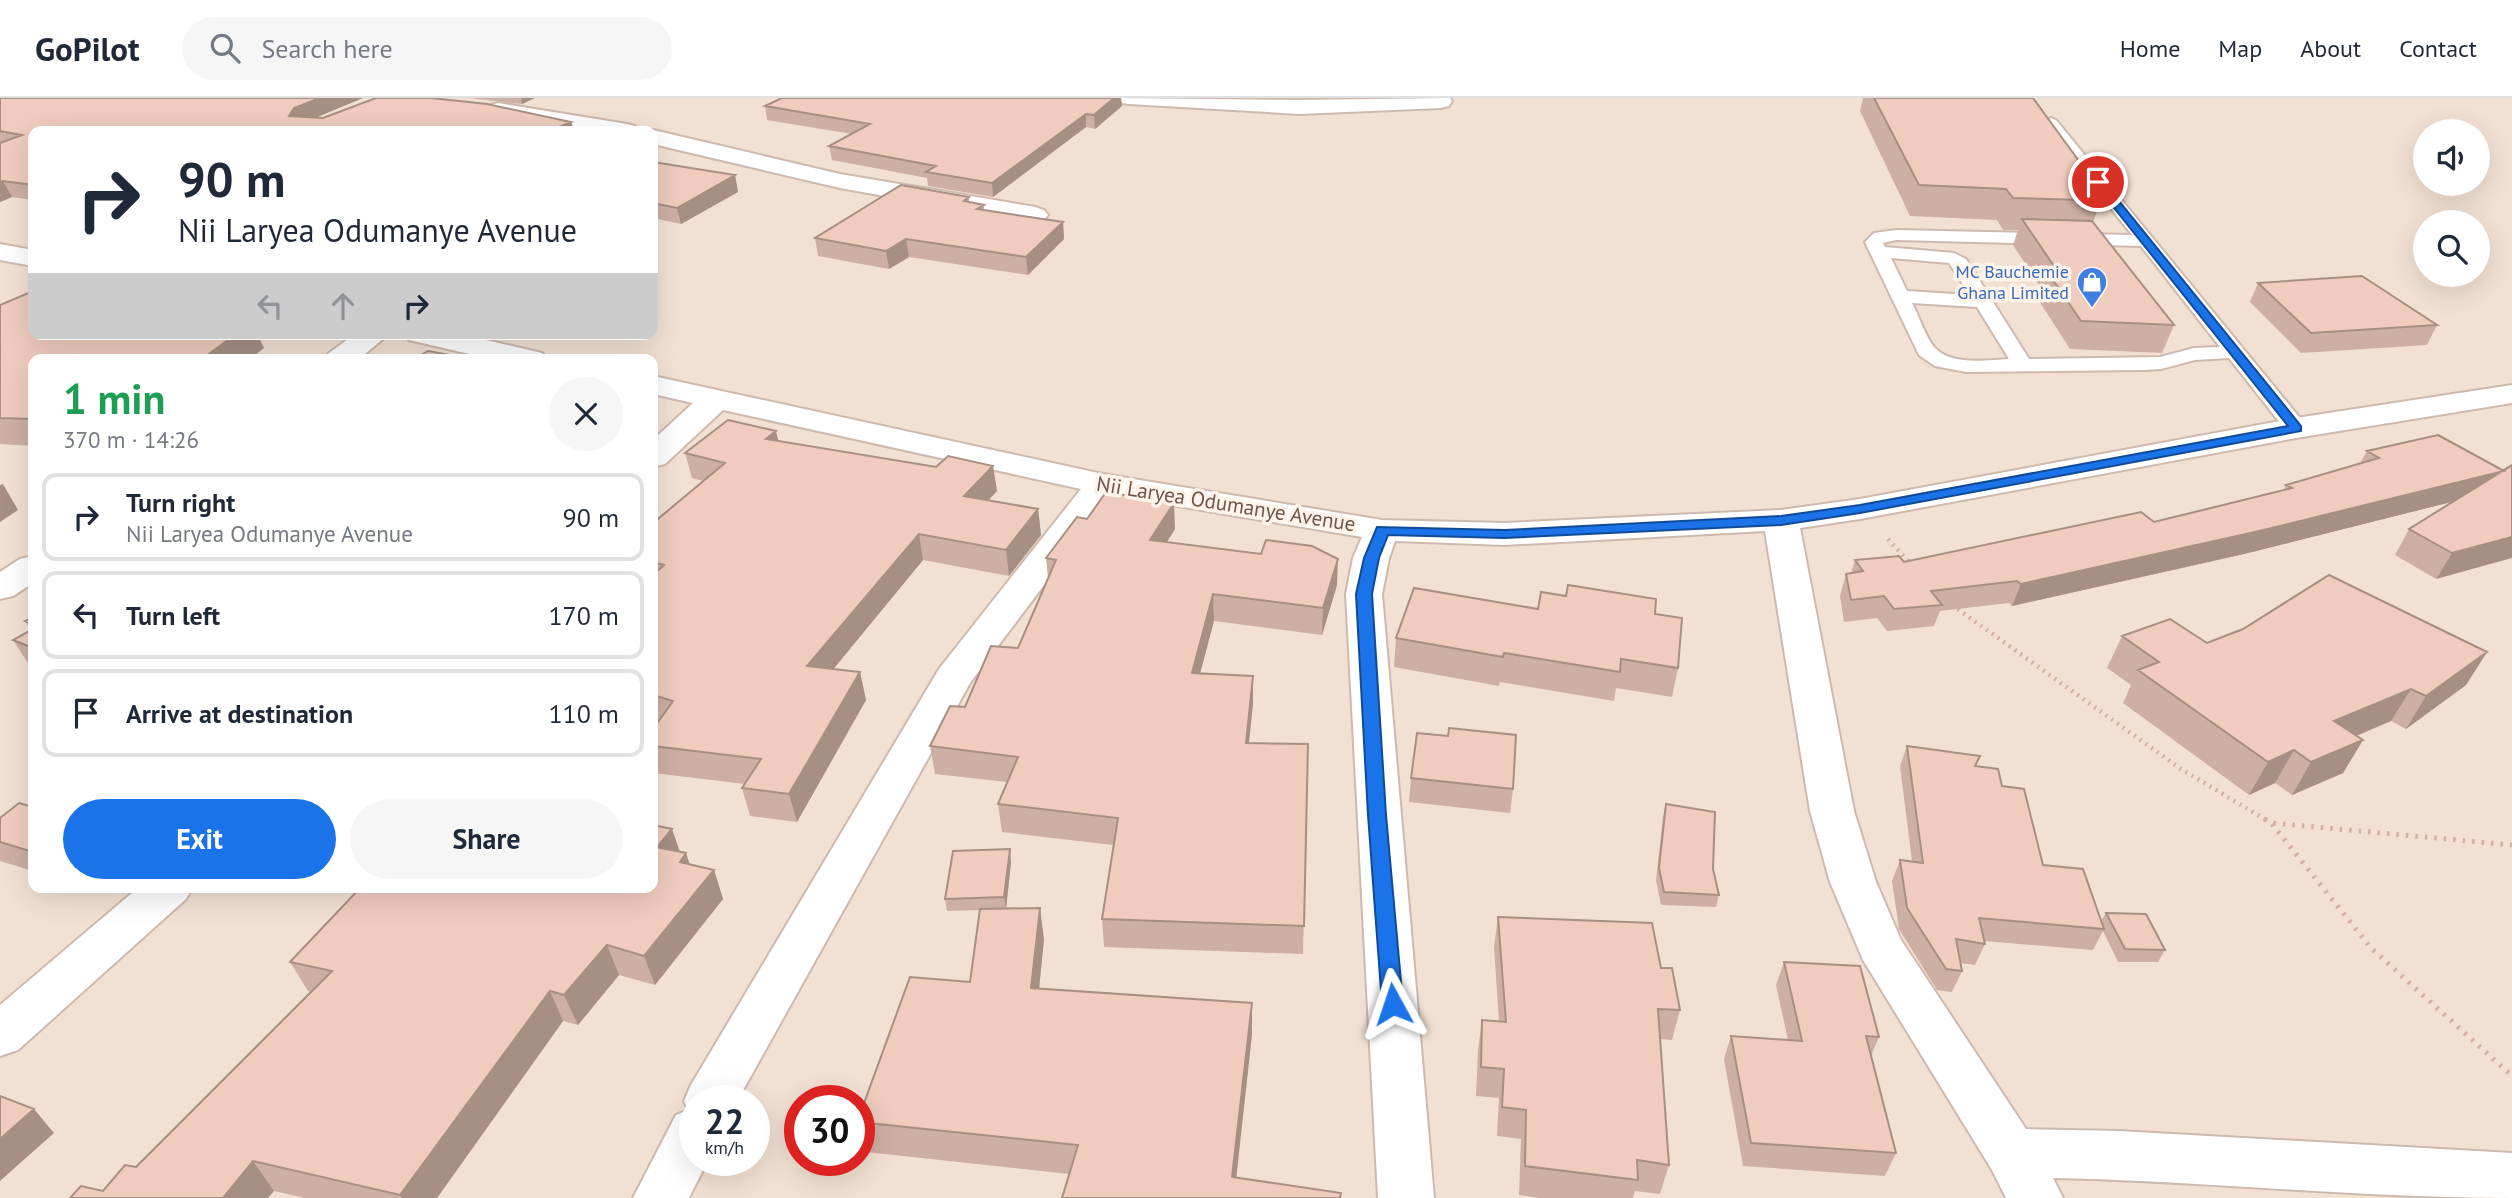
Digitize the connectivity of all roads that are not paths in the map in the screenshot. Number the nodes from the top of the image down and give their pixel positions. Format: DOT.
graph roads {
  1 [pos="556,98"];
  2 [pos="1129,98"];
  3 [pos="1441,101"];
  4 [pos="477,108"];
  5 [pos="531,115"];
  6 [pos="2051,123"];
  7 [pos="597,126"];
  8 [pos="658,138"];
  9 [pos="1035,215"];
  10 [pos="2146,241"];
  11 [pos="28,243"];
  12 [pos="2,252"];
  13 [pos="1879,252"];
  14 [pos="28,257"];
  15 [pos="1900,296"];
  16 [pos="1984,302"];
  17 [pos="366,340"];
  18 [pos="446,340"];
  19 [pos="2235,352"];
  20 [pos="346,354"];
  21 [pos="509,354"];
  22 [pos="2023,366"];
  23 [pos="658,386"];
  24 [pos="2512,394"];
  25 [pos="716,399"];
  26 [pos="2296,428"];
  27 [pos="658,452"];
  28 [pos="1103,484"];
  29 [pos="1781,520"];
  30 [pos="1382,530"];
  31 [pos="28,570"];
  32 [pos="0,588"];
  33 [pos="163,893"];
  34 [pos="0,1035"];
  35 [pos="719,1085"];
  36 [pos="679,1162"];
  37 [pos="2023,1176"];
  38 [pos="2512,1178"];
  39 [pos="660,1198"];
  40 [pos="1406,1198"];
  1 -- 5 [label="street"];
  2 -- 3 [label="street"];
  4 -- 5 [label="street"];
  5 -- 7 [label="street"];
  6 -- 10 [label="lane"];
  8 -- 9 [label="street"];
  10 -- 13 [label="lane"];
  10 -- 19 [label="lane"];
  11 -- 12 [label="street"];
  12 -- 14 [label="street"];
  13 -- 15 [label="lane"];
  13 -- 16 [label="lane"];
  15 -- 16 [label="lane"];
  15 -- 22 [label="lane"];
  16 -- 22 [label="lane"];
  17 -- 20 [label="street"];
  18 -- 21 [label="street"];
  19 -- 22 [label="lane"];
  19 -- 26 [label="lane"];
  23 -- 25 [label="street, Nii Laryea Odumanye Avenue"];
  24 -- 26 [label="street, Nii Laryea Odumanye Avenue"];
  25 -- 27 [label="street"];
  25 -- 28 [label="street, Nii Laryea Odumanye Avenue"];
  26 -- 29 [label="street, Nii Laryea Odumanye Avenue"];
  28 -- 30 [label="street, Nii Laryea Odumanye Avenue"];
  28 -- 35 [label="street"];
  29 -- 30 [label="street, Nii Laryea Odumanye Avenue"];
  29 -- 37 [label="street"];
  30 -- 40 [label="street"];
  31 -- 32 [label="street"];
  33 -- 34 [label="street"];
  36 -- 39 [label="street"];
  37 -- 38 [label="street"];
}
